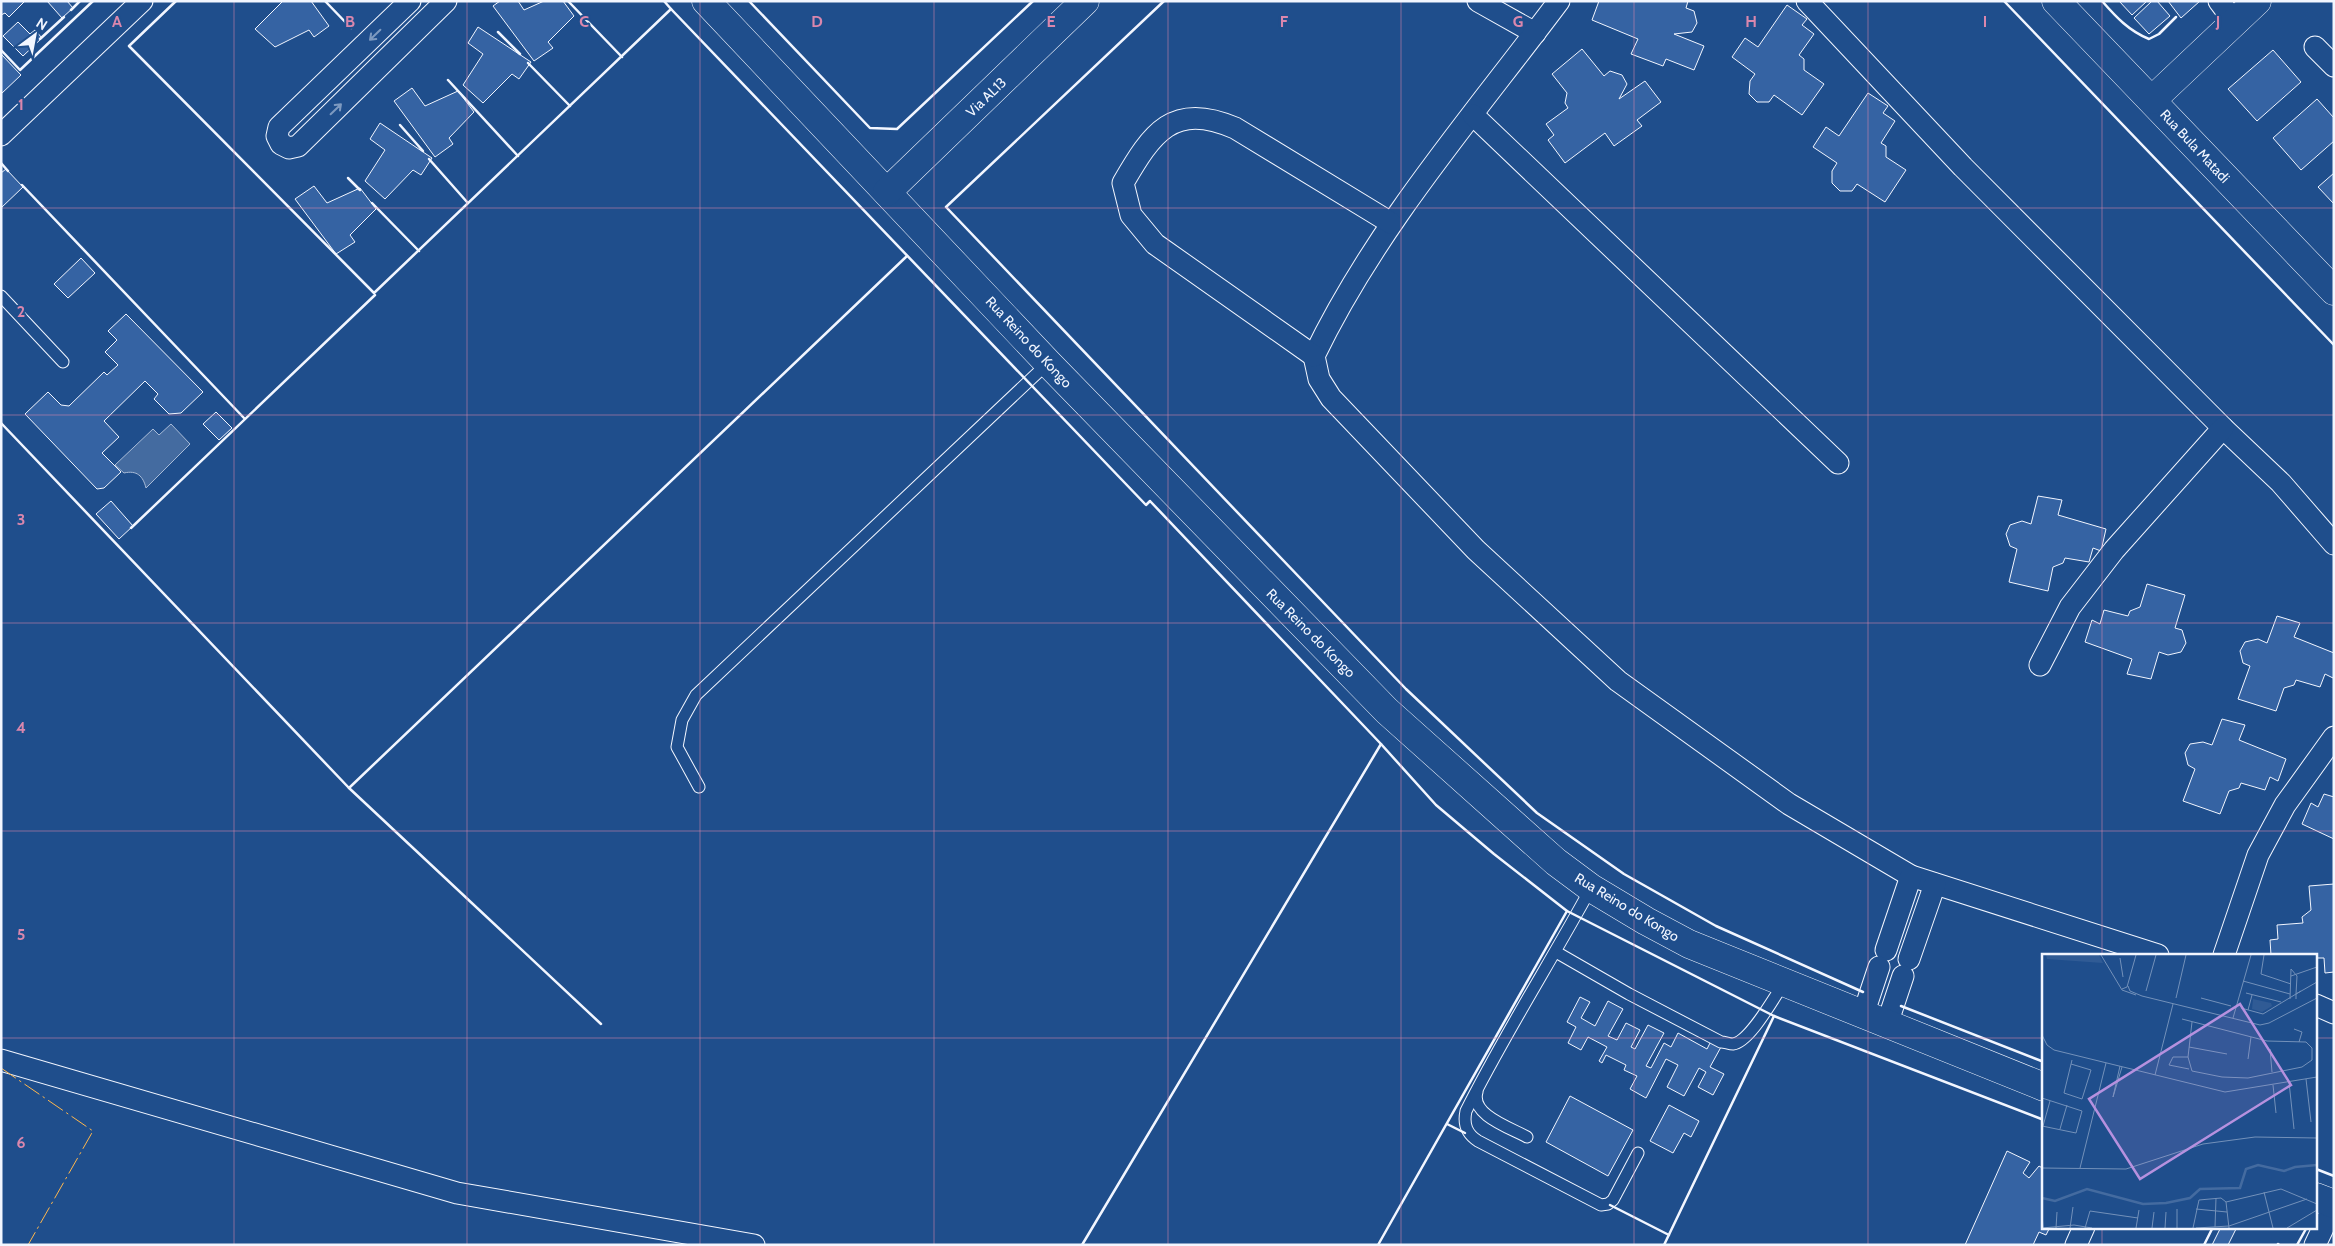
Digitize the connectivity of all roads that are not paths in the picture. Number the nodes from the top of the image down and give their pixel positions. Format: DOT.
graph roads {
  1 [pos="142,1"];
  2 [pos="410,1"];
  3 [pos="446,1"];
  4 [pos="706,1"];
  5 [pos="1085,1"];
  6 [pos="1478,1"];
  7 [pos="1559,1"];
  8 [pos="1807,1"];
  9 [pos="2056,1"];
  10 [pos="2257,1"];
  11 [pos="2227,11"];
  12 [pos="1535,33"];
  13 [pos="2315,46"];
  14 [pos="2334,66"];
  15 [pos="2152,100"];
  16 [pos="1473,115"];
  17 [pos="1,135"];
  18 [pos="887,192"];
  19 [pos="1391,223"];
  20 [pos="2334,292"];
  21 [pos="1,296"];
  22 [pos="1314,356"];
  23 [pos="63,362"];
  24 [pos="1048,363"];
  25 [pos="2223,428"];
  26 [pos="1838,463"];
  27 [pos="2334,544"];
  28 [pos="2040,665"];
  29 [pos="2334,737"];
  30 [pos="699,787"];
  31 [pos="1911,876"];
  32 [pos="1935,884"];
  33 [pos="1591,888"];
  34 [pos="1556,952"];
  35 [pos="2155,954"];
  36 [pos="2224,954"];
  37 [pos="1784,983"];
  38 [pos="2318,1006"];
  39 [pos="2334,1013"];
  40 [pos="1875,1019"];
  41 [pos="1,1060"];
  42 [pos="2042,1086"];
  43 [pos="1478,1089"];
  44 [pos="1485,1114"];
  45 [pos="1464,1122"];
  46 [pos="1527,1137"];
  47 [pos="1638,1152"];
  48 [pos="2318,1198"];
  49 [pos="2334,1205"];
  50 [pos="2084,1228"];
  51 [pos="754,1245"];
  52 [pos="2076,1245"];
  53 [pos="2315,1245"];
  1 -- 17 [label="street"];
  2 -- 3 [label="street, one-way"];
  4 -- 18 [label="street, Rua Reino do Kongo"];
  5 -- 18 [label="street, Via AL13"];
  6 -- 12 [label="street"];
  7 -- 12 [label="street"];
  8 -- 25 [label="street"];
  9 -- 15 [label="street, Rua Bula Matadi"];
  10 -- 11 [label="street"];
  11 -- 15 [label="street"];
  12 -- 16 [label="street"];
  13 -- 14 [label="street"];
  15 -- 20 [label="street, Rua Bula Matadi"];
  16 -- 19 [label="street"];
  16 -- 26 [label="street"];
  18 -- 24 [label="street, Rua Reino do Kongo"];
  19 -- 22 [label="street"];
  19 -- 22 [label="street"];
  21 -- 23 [label="lane"];
  22 -- 31 [label="street"];
  24 -- 30 [label="lane"];
  24 -- 33 [label="street, Rua Reino do Kongo"];
  25 -- 27 [label="street"];
  25 -- 28 [label="street"];
  29 -- 36 [label="street"];
  31 -- 32 [label="street"];
  31 -- 40 [label="street"];
  32 -- 35 [label="street"];
  32 -- 40 [label="street"];
  33 -- 34 [label="lane"];
  33 -- 37 [label="street, Rua Reino do Kongo"];
  34 -- 37 [label="lane"];
  34 -- 43 [label="lane"];
  37 -- 40 [label="street, Rua Reino do Kongo"];
  38 -- 39 [label="street"];
  40 -- 42 [label="street, Rua Reino do Kongo"];
  41 -- 51 [label="street"];
  43 -- 44 [label="lane"];
  43 -- 45 [label="lane"];
  44 -- 45 [label="lane"];
  44 -- 46 [label="lane"];
  45 -- 47 [label="lane"];
  48 -- 49 [label="street"];
  49 -- 53 [label="street"];
  50 -- 52 [label="street"];
}
